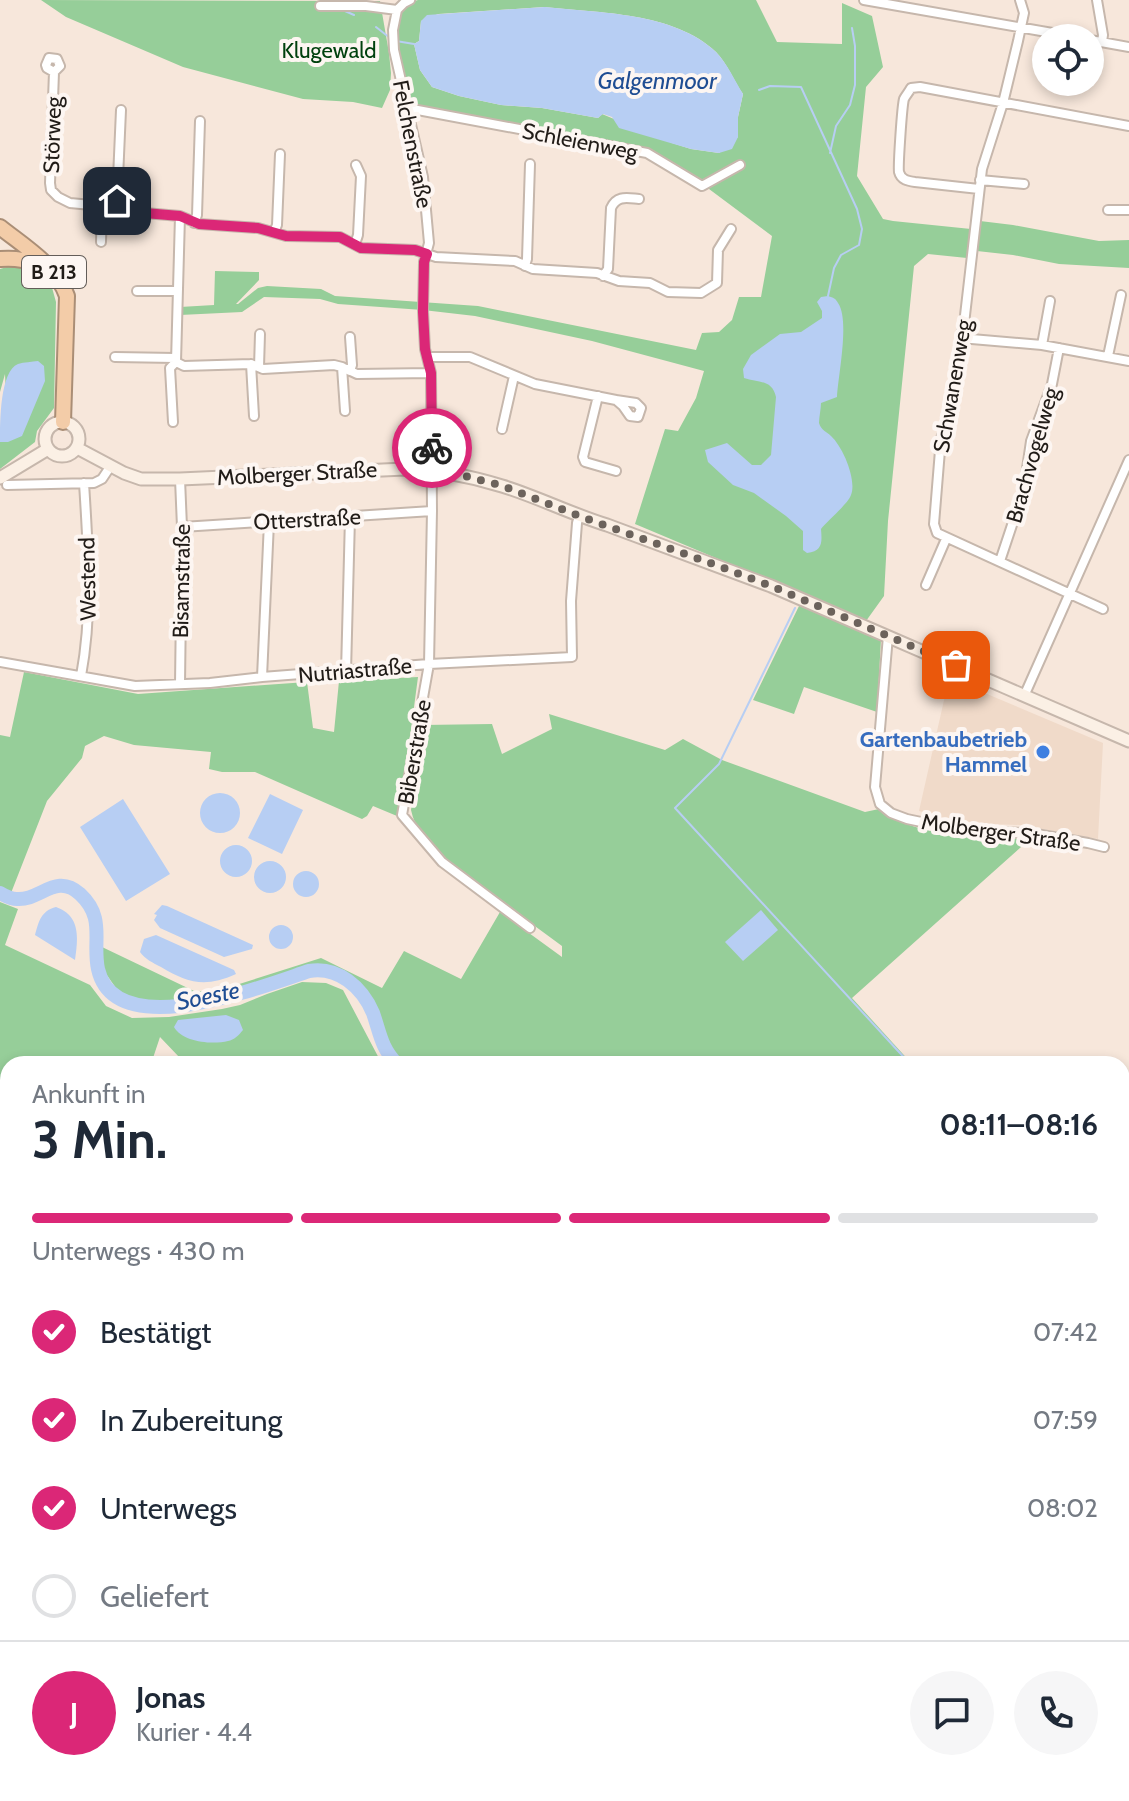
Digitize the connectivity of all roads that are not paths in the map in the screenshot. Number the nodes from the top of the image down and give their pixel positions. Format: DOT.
graph roads {
  1 [pos="410,0"];
  2 [pos="868,0"];
  3 [pos="1020,0"];
  4 [pos="1097,0"];
  5 [pos="320,6"];
  6 [pos="397,10"];
  7 [pos="1101,24"];
  8 [pos="1021,28"];
  9 [pos="1032,30"];
  10 [pos="1104,42"];
  11 [pos="1129,47"];
  12 [pos="54,72"];
  13 [pos="1003,103"];
  14 [pos="407,108"];
  15 [pos="121,110"];
  16 [pos="200,121"];
  17 [pos="1129,126"];
  18 [pos="280,154"];
  19 [pos="530,164"];
  20 [pos="356,165"];
  21 [pos="740,165"];
  22 [pos="979,184"];
  23 [pos="1024,184"];
  24 [pos="639,199"];
  25 [pos="102,206"];
  26 [pos="115,210"];
  27 [pos="1108,210"];
  28 [pos="1129,210"];
  29 [pos="180,216"];
  30 [pos="194,223"];
  31 [pos="0,227"];
  32 [pos="731,229"];
  33 [pos="274,232"];
  34 [pos="101,242"];
  35 [pos="355,244"];
  36 [pos="427,254"];
  37 [pos="0,259"];
  38 [pos="525,266"];
  39 [pos="603,276"];
  40 [pos="137,291"];
  41 [pos="177,291"];
  42 [pos="1121,295"];
  43 [pos="1050,301"];
  44 [pos="260,334"];
  45 [pos="350,337"];
  46 [pos="960,338"];
  47 [pos="66,339"];
  48 [pos="1042,345"];
  49 [pos="1059,348"];
  50 [pos="1108,356"];
  51 [pos="115,357"];
  52 [pos="428,357"];
  53 [pos="176,360"];
  54 [pos="1129,361"];
  55 [pos="255,366"];
  56 [pos="346,369"];
  57 [pos="431,373"];
  58 [pos="514,376"];
  59 [pos="598,396"];
  60 [pos="616,400"];
  61 [pos="345,411"];
  62 [pos="254,416"];
  63 [pos="63,422"];
  64 [pos="173,422"];
  65 [pos="502,429"];
  66 [pos="77,448"];
  67 [pos="48,449"];
  68 [pos="1129,460"];
  69 [pos="110,467"];
  70 [pos="432,470"];
  71 [pos="616,471"];
  72 [pos="180,479"];
  73 [pos="4,481"];
  74 [pos="84,483"];
  75 [pos="432,511"];
  76 [pos="579,516"];
  77 [pos="350,517"];
  78 [pos="269,522"];
  79 [pos="182,527"];
  80 [pos="946,539"];
  81 [pos="1000,561"];
  82 [pos="926,585"];
  83 [pos="1069,594"];
  84 [pos="1103,609"];
  85 [pos="888,636"];
  86 [pos="0,662"];
  87 [pos="429,664"];
  88 [pos="346,672"];
  89 [pos="81,676"];
  90 [pos="262,677"];
  91 [pos="180,684"];
  92 [pos="1025,694"];
  93 [pos="1129,741"];
  94 [pos="1104,847"];
  95 [pos="530,928"];
  1 -- 6 [label="street"];
  2 -- 8 [label="street"];
  3 -- 8 [label="street, Schwanenweg"];
  4 -- 7 [label="street"];
  5 -- 6 [label="street"];
  6 -- 14 [label="street, Felchenstraße"];
  8 -- 9 [label="street"];
  8 -- 13 [label="street, Schwanenweg"];
  10 -- 11 [label="street"];
  12 -- 25 [label="street, Störweg"];
  13 -- 17 [label="street"];
  13 -- 22 [label="street, Schwanenweg"];
  13 -- 22 [label="street"];
  14 -- 21 [label="street, Schleienweg"];
  14 -- 36 [label="street, Felchenstraße"];
  15 -- 26 [label="street"];
  16 -- 30 [label="street"];
  18 -- 33 [label="street"];
  19 -- 38 [label="street"];
  20 -- 35 [label="street"];
  22 -- 23 [label="street"];
  22 -- 46 [label="street, Schwanenweg"];
  24 -- 39 [label="street"];
  25 -- 26 [label="street, Störweg"];
  25 -- 34 [label="street"];
  26 -- 29 [label="street, Störweg"];
  27 -- 28 [label="street"];
  29 -- 30 [label="street, Störweg"];
  29 -- 41 [label="street"];
  30 -- 33 [label="street, Störweg"];
  31 -- 47 [label="highway, B 213"];
  32 -- 39 [label="street, Störweg"];
  33 -- 35 [label="street, Störweg"];
  35 -- 36 [label="street, Störweg"];
  36 -- 38 [label="street, Störweg"];
  36 -- 52 [label="street, Felchenstraße"];
  37 -- 47 [label="highway, B 213"];
  38 -- 39 [label="street, Störweg"];
  40 -- 41 [label="street"];
  41 -- 53 [label="street"];
  42 -- 50 [label="street"];
  43 -- 48 [label="street"];
  44 -- 55 [label="street"];
  45 -- 56 [label="street"];
  46 -- 48 [label="street"];
  46 -- 80 [label="street, Schwanenweg"];
  47 -- 63 [label="highway"];
  48 -- 49 [label="street"];
  49 -- 50 [label="street"];
  49 -- 81 [label="street, Brachvogelweg"];
  50 -- 54 [label="street"];
  51 -- 53 [label="street"];
  52 -- 57 [label="street, Felchenstraße"];
  52 -- 58 [label="street"];
  53 -- 55 [label="street"];
  53 -- 64 [label="street"];
  55 -- 56 [label="street"];
  55 -- 62 [label="street"];
  56 -- 57 [label="street"];
  56 -- 61 [label="street"];
  57 -- 70 [label="street, Felchenstraße"];
  58 -- 59 [label="street"];
  58 -- 65 [label="street"];
  59 -- 60 [label="street"];
  59 -- 71 [label="street"];
  63 -- 66 [label="main road"];
  63 -- 67 [label="main road"];
  66 -- 67 [label="main road"];
  66 -- 69 [label="main road, Molberger Straße"];
  67 -- 73 [label="main road"];
  68 -- 83 [label="street"];
  69 -- 72 [label="main road, Molberger Straße"];
  69 -- 74 [label="street"];
  70 -- 72 [label="main road, Molberger Straße"];
  70 -- 75 [label="street, Biberstraße"];
  70 -- 76 [label="main road, Molberger Straße"];
  72 -- 79 [label="street, Bisamstraße"];
  73 -- 74 [label="street"];
  74 -- 89 [label="street, Westend"];
  75 -- 77 [label="street, Otterstraße"];
  75 -- 87 [label="street, Biberstraße"];
  76 -- 85 [label="main road, Molberger Straße"];
  76 -- 87 [label="street, Nutriastraße"];
  77 -- 78 [label="street, Otterstraße"];
  77 -- 88 [label="street"];
  78 -- 79 [label="street, Otterstraße"];
  78 -- 90 [label="street"];
  79 -- 91 [label="street, Bisamstraße"];
  80 -- 81 [label="street"];
  80 -- 82 [label="street"];
  81 -- 83 [label="street"];
  83 -- 84 [label="street"];
  83 -- 92 [label="street"];
  85 -- 92 [label="main road, Molberger Straße"];
  85 -- 94 [label="street, Molberger Straße"];
  86 -- 89 [label="street, Nutriastraße"];
  87 -- 88 [label="street, Nutriastraße"];
  87 -- 95 [label="street, Biberstraße"];
  88 -- 90 [label="street, Nutriastraße"];
  89 -- 91 [label="street, Nutriastraße"];
  90 -- 91 [label="street, Nutriastraße"];
  92 -- 93 [label="main road, Molberger Straße"];
}
